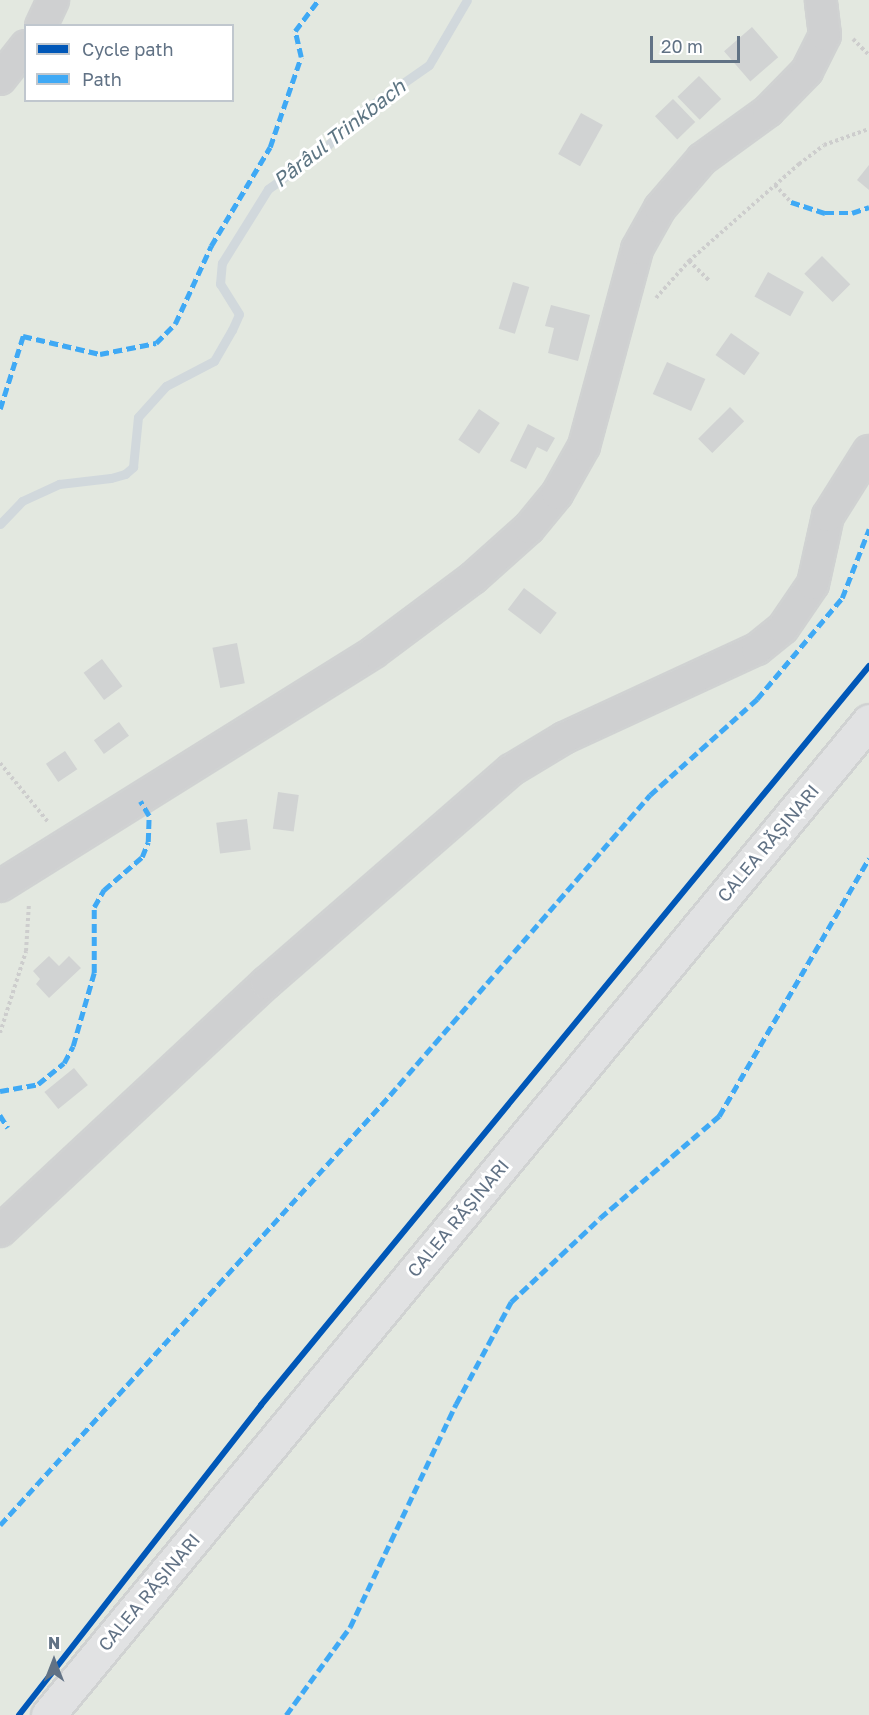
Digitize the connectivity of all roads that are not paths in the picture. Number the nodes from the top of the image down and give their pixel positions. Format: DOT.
graph roads {
  1 [pos="53,0"];
  2 [pos="821,0"];
  3 [pos="41,24"];
  4 [pos="24,49"];
  5 [pos="0,79"];
  6 [pos="869,451"];
  7 [pos="869,721"];
  8 [pos="0,886"];
  9 [pos="0,1231"];
  10 [pos="48,1715"];
  1 -- 3 [label="lane"];
  2 -- 8 [label="lane"];
  4 -- 5 [label="lane"];
  6 -- 9 [label="lane"];
  7 -- 10 [label="main road, CALEA RĂȘINARI"];
}
